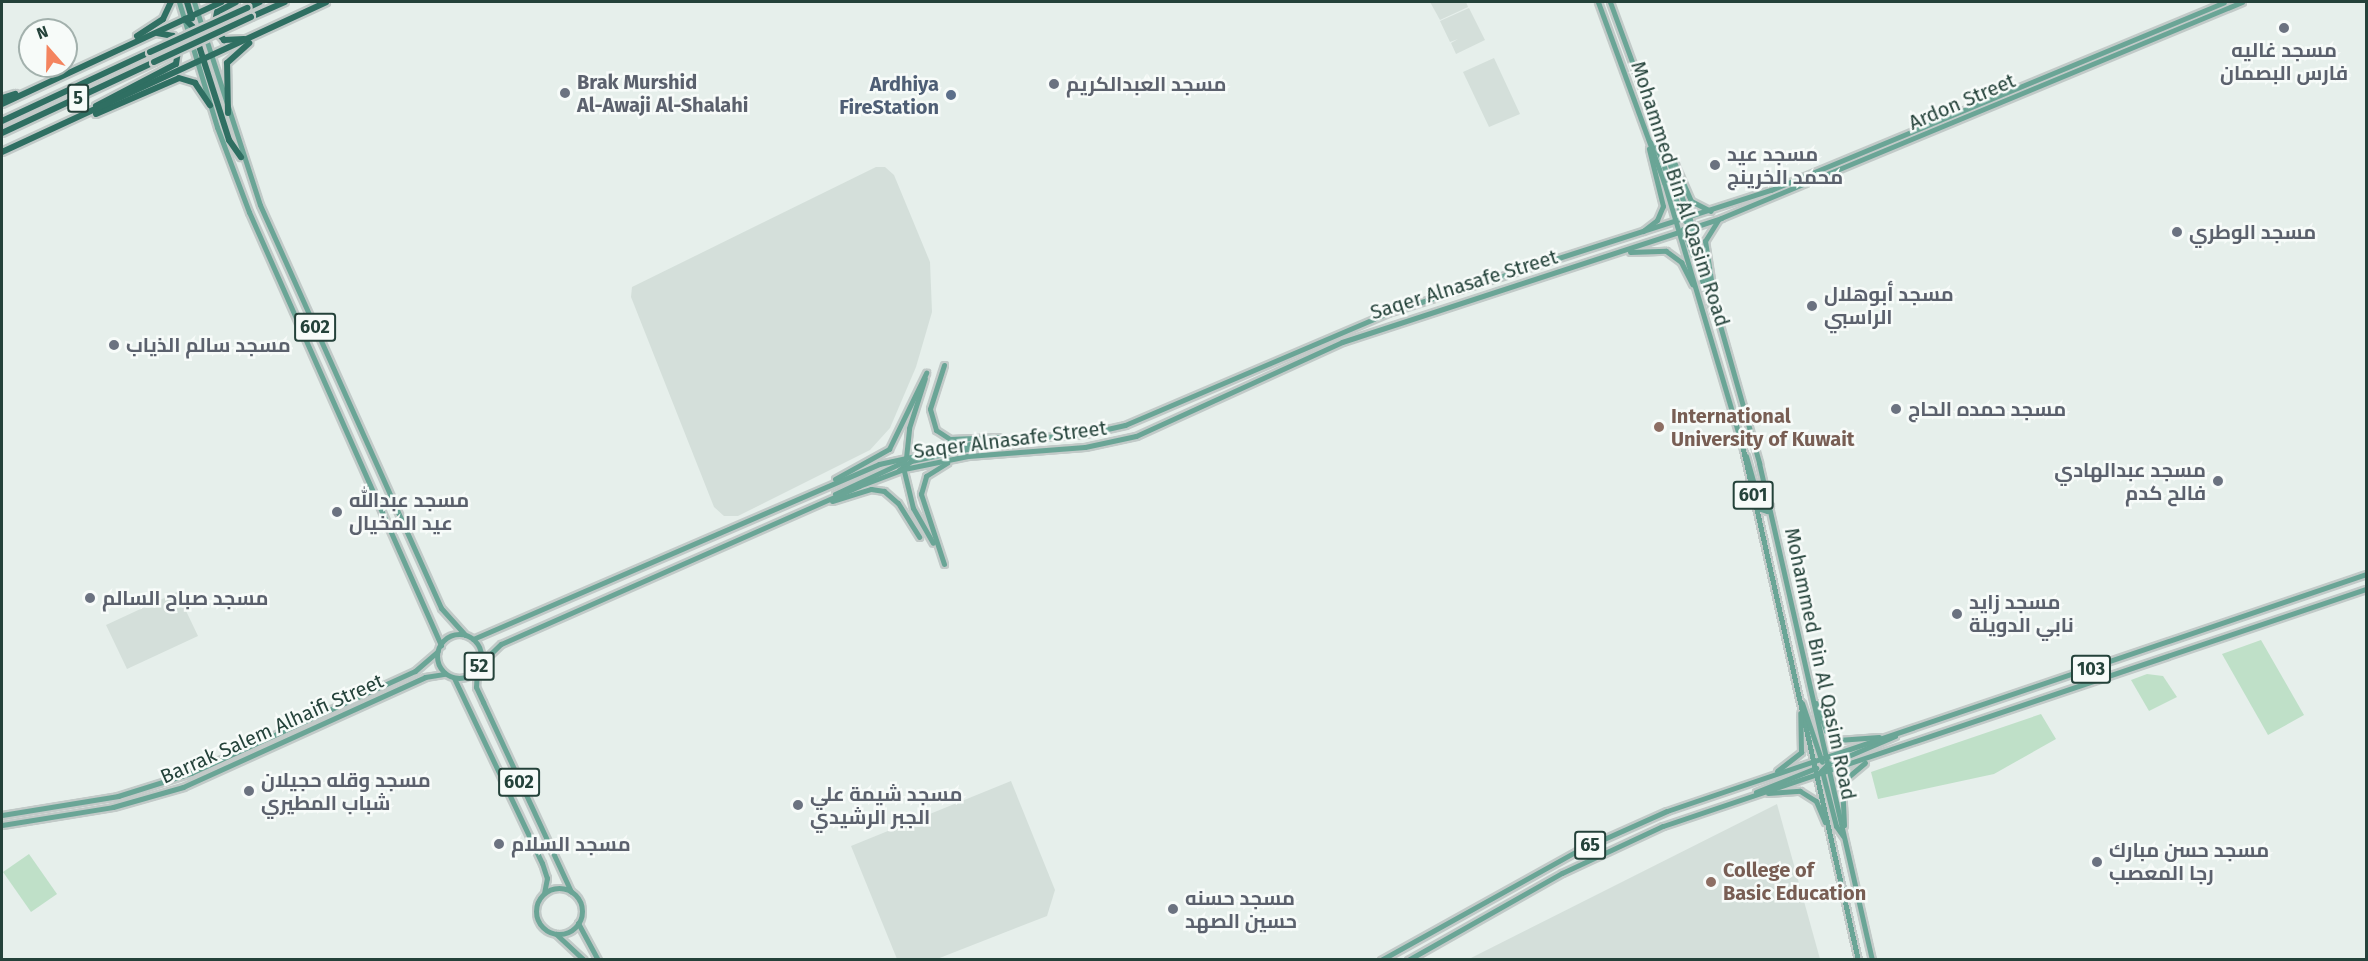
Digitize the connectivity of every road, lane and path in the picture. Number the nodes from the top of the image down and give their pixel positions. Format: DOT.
graph roads {
  1 [pos="171,2"];
  2 [pos="179,2"];
  3 [pos="187,2"];
  4 [pos="222,2"];
  5 [pos="236,2"];
  6 [pos="260,2"];
  7 [pos="285,2"];
  8 [pos="326,2"];
  9 [pos="1598,2"];
  10 [pos="1610,2"];
  11 [pos="2224,2"];
  12 [pos="2242,2"];
  13 [pos="194,3"];
  14 [pos="191,16"];
  15 [pos="1610,28"];
  16 [pos="266,32"];
  17 [pos="152,33"];
  18 [pos="257,36"];
  19 [pos="96,59"];
  20 [pos="204,59"];
  21 [pos="36,87"];
  22 [pos="2018,87"];
  23 [pos="2004,92"];
  24 [pos="2020,94"];
  25 [pos="1648,95"];
  26 [pos="2,98"];
  27 [pos="2006,99"];
  28 [pos="2,104"];
  29 [pos="210,105"];
  30 [pos="228,113"];
  31 [pos="81,117"];
  32 [pos="2,121"];
  33 [pos="2,133"];
  34 [pos="1648,141"];
  35 [pos="1664,143"];
  36 [pos="2,152"];
  37 [pos="241,157"];
  38 [pos="1785,184"];
  39 [pos="1772,190"];
  40 [pos="1788,191"];
  41 [pos="1774,197"];
  42 [pos="1716,211"];
  43 [pos="1721,218"];
  44 [pos="1687,220"];
  45 [pos="1678,224"];
  46 [pos="1693,228"];
  47 [pos="1682,231"];
  48 [pos="1635,236"];
  49 [pos="1602,258"];
  50 [pos="1713,297"];
  51 [pos="1718,319"];
  52 [pos="1706,321"];
  53 [pos="944,364"];
  54 [pos="355,414"];
  55 [pos="341,418"];
  56 [pos="1030,438"];
  57 [pos="1743,449"];
  58 [pos="1013,452"];
  59 [pos="905,460"];
  60 [pos="813,491"];
  61 [pos="1770,506"];
  62 [pos="790,515"];
  63 [pos="918,537"];
  64 [pos="933,543"];
  65 [pos="944,564"];
  66 [pos="2367,574"];
  67 [pos="2367,584"];
  68 [pos="2367,590"];
  69 [pos="2358,592"];
  70 [pos="465,635"];
  71 [pos="473,639"];
  72 [pos="441,645"];
  73 [pos="438,651"];
  74 [pos="479,667"];
  75 [pos="445,674"];
  76 [pos="454,678"];
  77 [pos="1808,681"];
  78 [pos="378,688"];
  79 [pos="1798,690"];
  80 [pos="381,698"];
  81 [pos="1898,733"];
  82 [pos="1886,753"];
  83 [pos="1822,766"];
  84 [pos="191,773"];
  85 [pos="177,777"];
  86 [pos="1749,783"];
  87 [pos="193,784"];
  88 [pos="183,787"];
  89 [pos="1751,796"];
  90 [pos="57,807"];
  91 [pos="41,809"];
  92 [pos="2,815"];
  93 [pos="58,816"];
  94 [pos="42,819"];
  95 [pos="2,825"];
  96 [pos="1831,835"];
  97 [pos="1847,848"];
  98 [pos="572,892"];
  99 [pos="544,893"];
  100 [pos="578,924"];
  101 [pos="555,933"];
  102 [pos="584,960"];
  103 [pos="598,960"];
  104 [pos="1381,960"];
  105 [pos="1408,960"];
  106 [pos="1858,960"];
  107 [pos="1872,960"];
  1 -- 19 [label="highway"];
  2 -- 14 [label="main road, 602"];
  3 -- 14 [label="highway"];
  4 -- 14 [label="highway"];
  5 -- 18 [label="highway"];
  6 -- 32 [label="highway, 5, bridge"];
  7 -- 33 [label="highway, 5, bridge"];
  8 -- 16 [label="highway"];
  9 -- 15 [label="main road, Mohammed Bin Al Qasim Road / 601"];
  10 -- 25 [label="main road, Mohammed Bin Al Qasim Road / 601"];
  11 -- 22 [label="main road, Ardon Street"];
  12 -- 24 [label="main road, Ardon Street"];
  13 -- 14 [label="main road, 602"];
  14 -- 17 [label="highway"];
  14 -- 20 [label="highway"];
  14 -- 20 [label="main road, 602"];
  15 -- 25 [label="main road"];
  15 -- 34 [label="main road, Mohammed Bin Al Qasim Road / 601"];
  16 -- 18 [label="highway"];
  16 -- 30 [label="highway"];
  17 -- 19 [label="highway"];
  17 -- 31 [label="highway"];
  18 -- 20 [label="highway"];
  19 -- 21 [label="highway"];
  20 -- 29 [label="main road, 602"];
  20 -- 30 [label="main road, 602"];
  20 -- 31 [label="highway"];
  20 -- 37 [label="highway"];
  21 -- 26 [label="highway"];
  21 -- 28 [label="highway"];
  22 -- 23 [label="main road, Ardon Street"];
  22 -- 24 [label="main road"];
  23 -- 27 [label="main road"];
  23 -- 38 [label="main road, Ardon Street"];
  24 -- 27 [label="main road, Ardon Street"];
  25 -- 35 [label="main road, Mohammed Bin Al Qasim Road / 601"];
  27 -- 40 [label="main road, Ardon Street"];
  29 -- 31 [label="highway"];
  29 -- 55 [label="main road, 602"];
  30 -- 37 [label="main road, 602"];
  31 -- 36 [label="highway"];
  34 -- 44 [label="main road"];
  34 -- 45 [label="main road, Mohammed Bin Al Qasim Road / 601"];
  34 -- 48 [label="main road"];
  35 -- 42 [label="main road"];
  35 -- 44 [label="main road, Mohammed Bin Al Qasim Road / 601"];
  37 -- 54 [label="main road, 602"];
  38 -- 39 [label="main road, Ardon Street"];
  38 -- 40 [label="main road"];
  39 -- 41 [label="main road"];
  39 -- 42 [label="main road, Ardon Street"];
  40 -- 41 [label="main road, Ardon Street"];
  41 -- 43 [label="main road, Ardon Street"];
  42 -- 44 [label="main road, Ardon Street"];
  43 -- 46 [label="main road, Ardon Street"];
  43 -- 50 [label="main road"];
  44 -- 45 [label="main road, Saqer Alnasafe Street"];
  44 -- 46 [label="main road, Mohammed Bin Al Qasim Road / 601"];
  45 -- 47 [label="main road, Mohammed Bin Al Qasim Road / 601"];
  45 -- 48 [label="main road, Saqer Alnasafe Street"];
  46 -- 47 [label="main road, Saqer Alnasafe Street"];
  46 -- 50 [label="main road, Mohammed Bin Al Qasim Road / 601"];
  47 -- 49 [label="main road, Saqer Alnasafe Street"];
  47 -- 51 [label="main road"];
  47 -- 52 [label="main road, Mohammed Bin Al Qasim Road / 601"];
  48 -- 56 [label="main road, Saqer Alnasafe Street"];
  49 -- 52 [label="main road"];
  49 -- 58 [label="main road, Saqer Alnasafe Street"];
  50 -- 51 [label="main road, Mohammed Bin Al Qasim Road / 601"];
  51 -- 61 [label="main road, Mohammed Bin Al Qasim Road / 601"];
  52 -- 57 [label="main road, Mohammed Bin Al Qasim Road / 601"];
  53 -- 56 [label="main road"];
  54 -- 55 [label="main road"];
  54 -- 70 [label="main road, 602"];
  55 -- 72 [label="main road, 602"];
  56 -- 59 [label="main road, Saqer Alnasafe Street"];
  57 -- 61 [label="main road"];
  57 -- 79 [label="main road, Mohammed Bin Al Qasim Road / 601"];
  58 -- 59 [label="main road, Saqer Alnasafe Street"];
  58 -- 65 [label="main road"];
  59 -- 60 [label="main road, Saqer Alnasafe Street"];
  59 -- 60 [label="main road"];
  59 -- 62 [label="main road"];
  59 -- 64 [label="main road"];
  60 -- 71 [label="main road, Saqer Alnasafe Street"];
  61 -- 77 [label="main road, Mohammed Bin Al Qasim Road / 601"];
  62 -- 63 [label="main road"];
  62 -- 74 [label="main road"];
  66 -- 81 [label="main road, 103"];
  67 -- 69 [label="main road"];
  68 -- 69 [label="main road, 103"];
  69 -- 82 [label="main road, 103"];
  70 -- 71 [label="main road, 52"];
  70 -- 72 [label="main road, 52"];
  71 -- 74 [label="main road, 52"];
  72 -- 73 [label="main road, 52"];
  73 -- 75 [label="main road, 52"];
  73 -- 78 [label="main road, Barrak Salem Alhaifi Street / 52"];
  74 -- 76 [label="main road, 52"];
  74 -- 98 [label="main road, 602"];
  75 -- 76 [label="main road, 52"];
  75 -- 80 [label="main road, Barrak Salem Alhaifi Street / 52"];
  76 -- 99 [label="main road, 602"];
  77 -- 81 [label="main road"];
  77 -- 83 [label="main road, Mohammed Bin Al Qasim Road / 601"];
  78 -- 80 [label="main road"];
  78 -- 84 [label="main road, Barrak Salem Alhaifi Street / 52"];
  79 -- 83 [label="main road, Mohammed Bin Al Qasim Road / 601"];
  79 -- 86 [label="main road"];
  80 -- 87 [label="main road, Barrak Salem Alhaifi Street / 52"];
  81 -- 83 [label="main road"];
  82 -- 83 [label="main road, 103"];
  82 -- 97 [label="main road"];
  83 -- 86 [label="main road, 65"];
  83 -- 89 [label="main road"];
  83 -- 96 [label="main road, Mohammed Bin Al Qasim Road / 601"];
  83 -- 97 [label="main road, Mohammed Bin Al Qasim Road / 601"];
  84 -- 85 [label="main road, Barrak Salem Alhaifi Street / 52"];
  84 -- 87 [label="main road"];
  85 -- 88 [label="main road"];
  85 -- 90 [label="main road, Barrak Salem Alhaifi Street / 52"];
  86 -- 104 [label="main road, 65"];
  87 -- 88 [label="main road, Barrak Salem Alhaifi Street / 52"];
  88 -- 93 [label="main road, Barrak Salem Alhaifi Street / 52"];
  89 -- 96 [label="main road"];
  89 -- 105 [label="main road, 65"];
  90 -- 91 [label="main road, Barrak Salem Alhaifi Street / 52"];
  90 -- 93 [label="main road"];
  91 -- 92 [label="main road, Barrak Salem Alhaifi Street / 52"];
  91 -- 94 [label="main road"];
  93 -- 94 [label="main road, Barrak Salem Alhaifi Street / 52"];
  94 -- 95 [label="main road, Barrak Salem Alhaifi Street / 52"];
  96 -- 106 [label="main road, Mohammed Bin Al Qasim Road / 601"];
  97 -- 107 [label="main road, Mohammed Bin Al Qasim Road / 601"];
  98 -- 99 [label="main road"];
  98 -- 100 [label="main road, 602"];
  99 -- 101 [label="main road, 602"];
  100 -- 101 [label="main road"];
  100 -- 103 [label="main road, 602"];
  101 -- 102 [label="main road, 602"];
}
